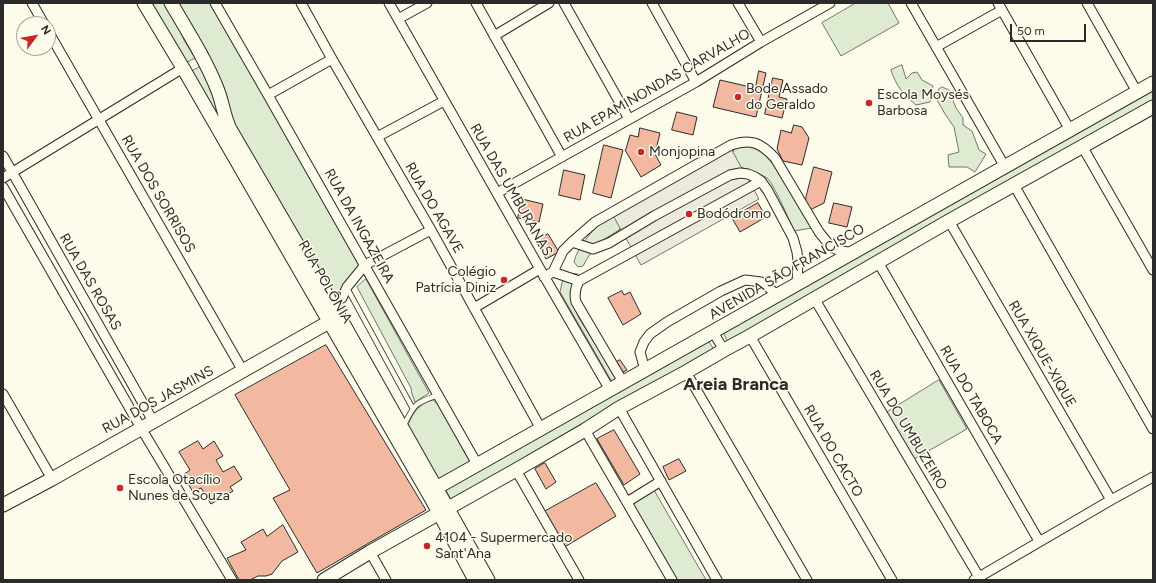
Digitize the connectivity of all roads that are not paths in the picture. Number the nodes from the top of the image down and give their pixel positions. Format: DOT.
graph roads {
  1 [pos="32,3"];
  2 [pos="144,3"];
  3 [pos="171,3"];
  4 [pos="215,3"];
  5 [pos="301,3"];
  6 [pos="389,3"];
  7 [pos="427,3"];
  8 [pos="476,3"];
  9 [pos="549,3"];
  10 [pos="564,3"];
  11 [pos="652,3"];
  12 [pos="738,3"];
  13 [pos="911,3"];
  14 [pos="1086,3"];
  15 [pos="827,4"];
  16 [pos="1000,6"];
  17 [pos="39,16"];
  18 [pos="398,19"];
  19 [pos="494,36"];
  20 [pos="762,42"];
  21 [pos="56,45"];
  22 [pos="936,47"];
  23 [pos="200,51"];
  24 [pos="332,59"];
  25 [pos="183,68"];
  26 [pos="696,82"];
  27 [pos="1153,83"];
  28 [pos="1137,92"];
  29 [pos="268,95"];
  30 [pos="444,101"];
  31 [pos="1152,110"];
  32 [pos="98,119"];
  33 [pos="629,119"];
  34 [pos="1070,130"];
  35 [pos="376,137"];
  36 [pos="1082,146"];
  37 [pos="3,156"];
  38 [pos="562,157"];
  39 [pos="1005,167"];
  40 [pos="12,173"];
  41 [pos="3,178"];
  42 [pos="761,181"];
  43 [pos="1014,185"];
  44 [pos="3,187"];
  45 [pos="497,193"];
  46 [pos="949,221"];
  47 [pos="432,230"];
  48 [pos="572,242"];
  49 [pos="852,253"];
  50 [pos="878,262"];
  51 [pos="365,265"];
  52 [pos="1152,267"];
  53 [pos="553,272"];
  54 [pos="542,273"];
  55 [pos="579,281"];
  56 [pos="797,284"];
  57 [pos="347,287"];
  58 [pos="777,295"];
  59 [pos="342,298"];
  60 [pos="814,298"];
  61 [pos="474,308"];
  62 [pos="334,319"];
  63 [pos="713,332"];
  64 [pos="750,336"];
  65 [pos="724,350"];
  66 [pos="645,370"];
  67 [pos="243,371"];
  68 [pos="686,372"];
  69 [pos="623,382"];
  70 [pos="610,390"];
  71 [pos="3,394"];
  72 [pos="438,395"];
  73 [pos="620,408"];
  74 [pos="413,409"];
  75 [pos="153,421"];
  76 [pos="142,428"];
  77 [pos="541,428"];
  78 [pos="403,429"];
  79 [pos="1153,429"];
  80 [pos="585,430"];
  81 [pos="477,464"];
  82 [pos="516,470"];
  83 [pos="1153,477"];
  84 [pos="52,479"];
  85 [pos="661,480"];
  86 [pos="433,493"];
  87 [pos="1111,500"];
  88 [pos="627,502"];
  89 [pos="3,506"];
  90 [pos="443,512"];
  91 [pos="1039,541"];
  92 [pos="370,552"];
  93 [pos="976,578"];
  94 [pos="232,580"];
  95 [pos="324,580"];
  96 [pos="386,580"];
  97 [pos="475,580"];
  98 [pos="488,580"];
  99 [pos="579,580"];
  100 [pos="672,580"];
  101 [pos="717,580"];
  102 [pos="807,580"];
  103 [pos="892,580"];
  1 -- 17 [label="street"];
  2 -- 25 [label="main road, RUA POLÔNIA"];
  3 -- 23 [label="main road, RUA POLÔNIA"];
  4 -- 29 [label="street, RUA DA INGAZEIRA"];
  5 -- 24 [label="street, RUA DO AGAVE"];
  6 -- 18 [label="street, RUA DAS UMBURANAS"];
  7 -- 18 [label="street"];
  8 -- 19 [label="street"];
  9 -- 19 [label="street"];
  10 -- 33 [label="street"];
  11 -- 26 [label="street"];
  12 -- 20 [label="street"];
  13 -- 22 [label="street"];
  14 -- 28 [label="street"];
  15 -- 20 [label="street, RUA EPAMINONDAS CARVALHO"];
  16 -- 22 [label="street"];
  16 -- 34 [label="street"];
  18 -- 30 [label="street, RUA DAS UMBURANAS"];
  19 -- 38 [label="street"];
  20 -- 26 [label="street, RUA EPAMINONDAS CARVALHO"];
  21 -- 32 [label="street, RUA DOS SORRISOS"];
  22 -- 39 [label="street"];
  23 -- 25 [label="main road"];
  23 -- 62 [label="main road, RUA POLÔNIA"];
  24 -- 29 [label="street"];
  24 -- 35 [label="street, RUA DO AGAVE"];
  25 -- 32 [label="street"];
  25 -- 62 [label="main road, RUA POLÔNIA"];
  26 -- 33 [label="street, RUA EPAMINONDAS CARVALHO"];
  27 -- 28 [label="main road, AVENIDA SÃO FRANCISCO"];
  28 -- 34 [label="main road, AVENIDA SÃO FRANCISCO"];
  29 -- 51 [label="street, RUA DA INGAZEIRA"];
  30 -- 35 [label="street"];
  30 -- 45 [label="street, RUA DAS UMBURANAS"];
  31 -- 36 [label="main road"];
  32 -- 40 [label="street"];
  32 -- 67 [label="street, RUA DOS SORRISOS"];
  33 -- 38 [label="street, RUA EPAMINONDAS CARVALHO"];
  34 -- 39 [label="main road, AVENIDA SÃO FRANCISCO"];
  35 -- 47 [label="street, RUA DO AGAVE"];
  36 -- 43 [label="main road"];
  36 -- 52 [label="street"];
  37 -- 40 [label="street, RUA DAS ROSAS"];
  38 -- 45 [label="street, RUA EPAMINONDAS CARVALHO"];
  39 -- 49 [label="main road, AVENIDA SÃO FRANCISCO"];
  40 -- 41 [label="street"];
  40 -- 75 [label="street, RUA DAS ROSAS"];
  42 -- 48 [label="street"];
  42 -- 55 [label="street"];
  42 -- 56 [label="street"];
  43 -- 46 [label="main road"];
  43 -- 79 [label="street"];
  44 -- 76 [label="street, RUA DAS ROSAS"];
  45 -- 54 [label="street, RUA DAS UMBURANAS"];
  46 -- 50 [label="main road"];
  46 -- 87 [label="street, RUA XIQUE-XIQUE"];
  47 -- 51 [label="street"];
  47 -- 61 [label="street, RUA DO AGAVE"];
  48 -- 49 [label="street"];
  48 -- 53 [label="street"];
  49 -- 56 [label="main road, AVENIDA SÃO FRANCISCO"];
  50 -- 60 [label="main road"];
  50 -- 91 [label="street, RUA DO TABOCA"];
  51 -- 57 [label="street"];
  51 -- 72 [label="street, RUA DA INGAZEIRA"];
  53 -- 54 [label="street"];
  53 -- 55 [label="street"];
  54 -- 61 [label="street"];
  54 -- 70 [label="street, RUA DAS UMBURANAS"];
  55 -- 69 [label="street"];
  56 -- 58 [label="main road, AVENIDA SÃO FRANCISCO"];
  57 -- 59 [label="street"];
  57 -- 74 [label="lane"];
  58 -- 63 [label="main road, AVENIDA SÃO FRANCISCO"];
  58 -- 66 [label="street"];
  60 -- 64 [label="main road"];
  60 -- 93 [label="street, RUA DO UMBUZEIRO"];
  61 -- 77 [label="street, RUA DO AGAVE"];
  62 -- 67 [label="main road, RUA DOS JASMINS"];
  62 -- 78 [label="main road, RUA POLÔNIA"];
  62 -- 86 [label="main road, RUA POLÔNIA"];
  63 -- 65 [label="street"];
  63 -- 66 [label="main road, AVENIDA SÃO FRANCISCO"];
  64 -- 65 [label="main road"];
  64 -- 103 [label="street, RUA DO CACTO"];
  65 -- 68 [label="main road"];
  66 -- 69 [label="main road, AVENIDA SÃO FRANCISCO"];
  67 -- 75 [label="main road, RUA DOS JASMINS"];
  68 -- 73 [label="main road"];
  68 -- 102 [label="street"];
  69 -- 70 [label="main road, AVENIDA SÃO FRANCISCO"];
  70 -- 77 [label="main road, AVENIDA SÃO FRANCISCO"];
  71 -- 84 [label="street"];
  72 -- 74 [label="lane"];
  72 -- 81 [label="street, RUA DA INGAZEIRA"];
  73 -- 80 [label="main road"];
  73 -- 85 [label="street"];
  74 -- 78 [label="lane"];
  75 -- 76 [label="main road, RUA DOS JASMINS"];
  76 -- 84 [label="main road, RUA DOS JASMINS"];
  76 -- 94 [label="street, RUA DAS ROSAS"];
  77 -- 81 [label="main road, AVENIDA SÃO FRANCISCO"];
  78 -- 86 [label="main road, RUA POLÔNIA"];
  80 -- 82 [label="main road"];
  80 -- 88 [label="street"];
  81 -- 86 [label="main road, AVENIDA SÃO FRANCISCO"];
  82 -- 90 [label="main road"];
  82 -- 99 [label="street"];
  83 -- 87 [label="street"];
  84 -- 89 [label="main road, RUA DOS JASMINS"];
  85 -- 88 [label="street"];
  85 -- 101 [label="street"];
  86 -- 90 [label="main road, RUA POLÔNIA"];
  87 -- 91 [label="street"];
  88 -- 100 [label="street"];
  90 -- 92 [label="main road"];
  90 -- 97 [label="main road, RUA POLÔNIA"];
  90 -- 98 [label="main road, RUA POLÔNIA"];
  91 -- 93 [label="street"];
  92 -- 95 [label="main road"];
  92 -- 96 [label="street"];
}
